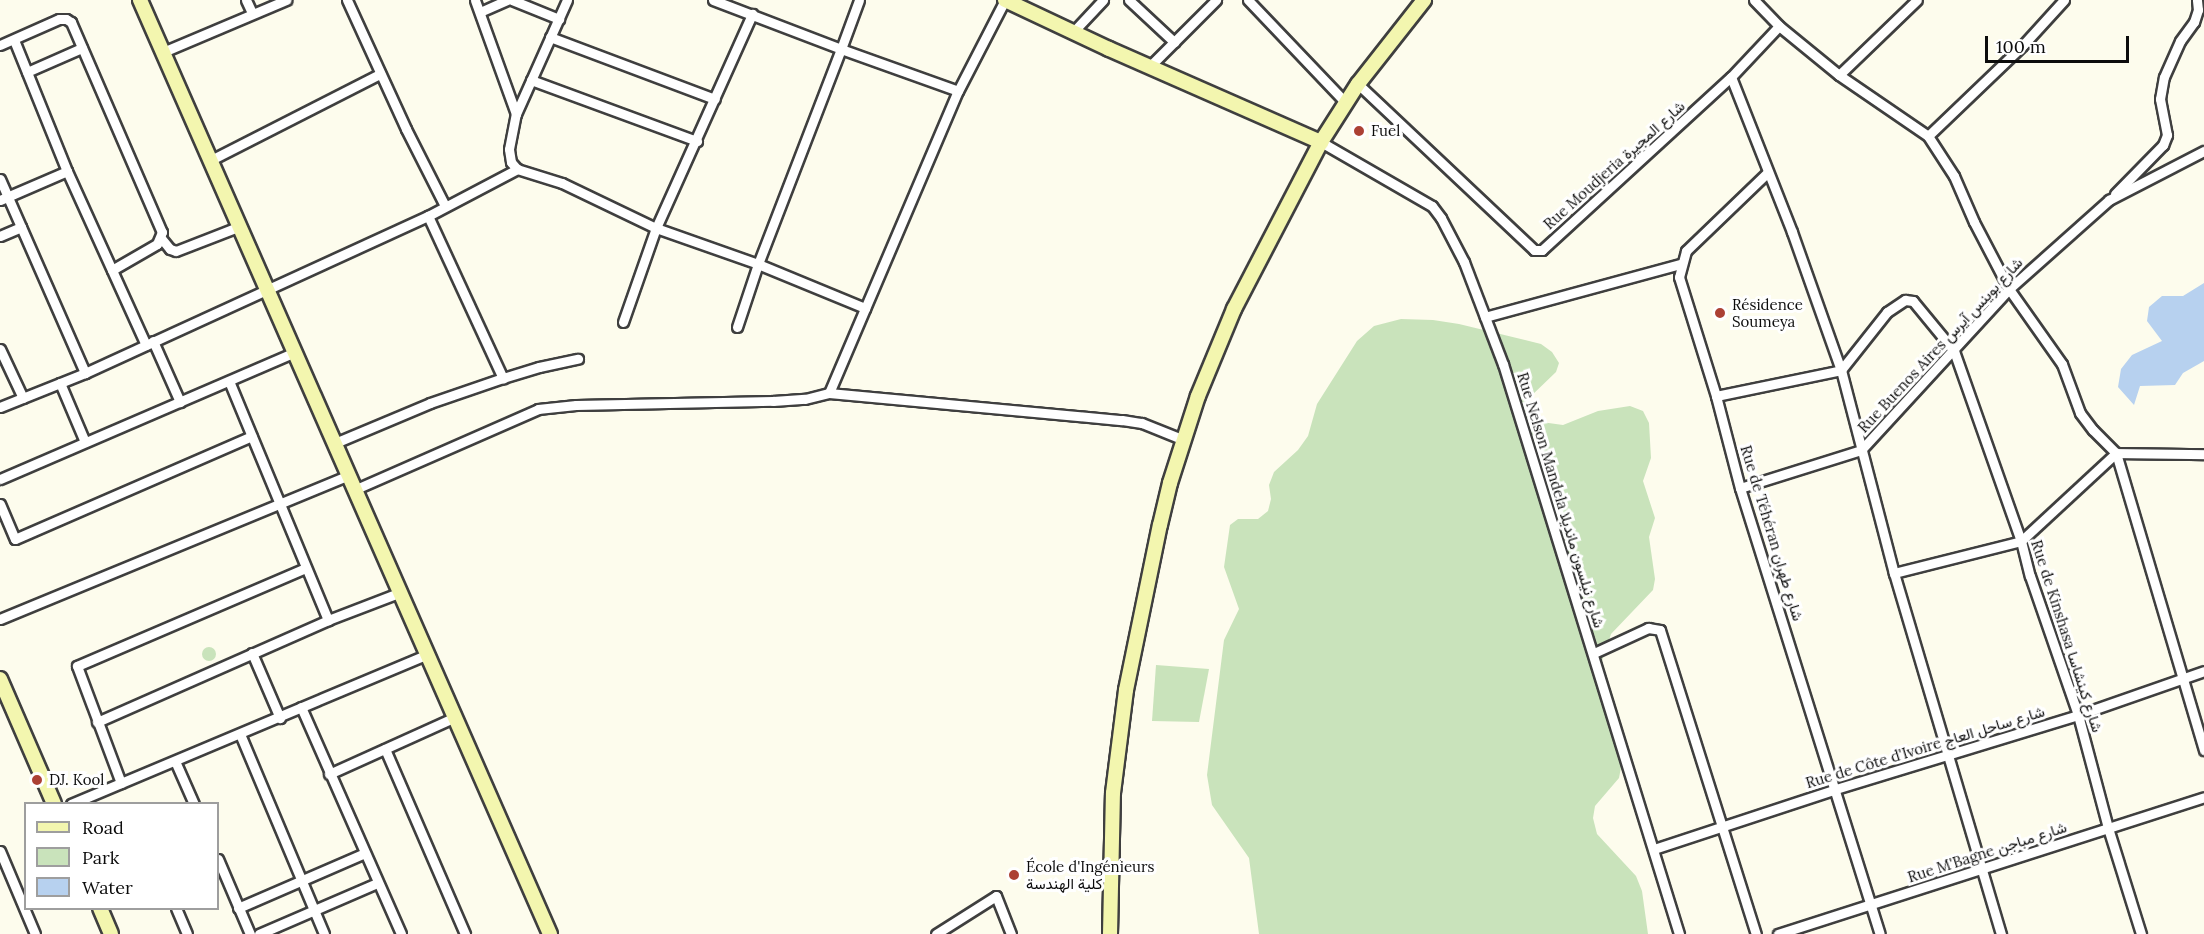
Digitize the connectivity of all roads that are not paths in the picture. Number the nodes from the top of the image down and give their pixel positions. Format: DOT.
graph roads {
  1 [pos="140,0"];
  2 [pos="246,0"];
  3 [pos="286,0"];
  4 [pos="347,0"];
  5 [pos="476,0"];
  6 [pos="507,0"];
  7 [pos="512,0"];
  8 [pos="567,0"];
  9 [pos="713,0"];
  10 [pos="860,0"];
  11 [pos="1005,0"];
  12 [pos="1103,0"];
  13 [pos="1129,0"];
  14 [pos="1216,0"];
  15 [pos="1248,0"];
  16 [pos="1424,0"];
  17 [pos="1917,0"];
  18 [pos="2064,0"];
  19 [pos="2197,0"];
  20 [pos="1759,2"];
  21 [pos="480,12"];
  22 [pos="252,13"];
  23 [pos="752,14"];
  24 [pos="559,19"];
  25 [pos="1779,26"];
  26 [pos="1073,32"];
  27 [pos="550,38"];
  28 [pos="14,40"];
  29 [pos="1174,42"];
  30 [pos="0,45"];
  31 [pos="82,48"];
  32 [pos="841,49"];
  33 [pos="163,52"];
  34 [pos="1149,67"];
  35 [pos="27,72"];
  36 [pos="380,74"];
  37 [pos="1839,75"];
  38 [pos="1731,77"];
  39 [pos="531,80"];
  40 [pos="1358,84"];
  41 [pos="958,91"];
  42 [pos="715,99"];
  43 [pos="1346,103"];
  44 [pos="516,114"];
  45 [pos="1928,136"];
  46 [pos="697,141"];
  47 [pos="1321,142"];
  48 [pos="2204,150"];
  49 [pos="209,161"];
  50 [pos="517,169"];
  51 [pos="67,171"];
  52 [pos="1768,172"];
  53 [pos="0,179"];
  54 [pos="4,198"];
  55 [pos="2109,200"];
  56 [pos="445,206"];
  57 [pos="428,216"];
  58 [pos="21,227"];
  59 [pos="238,227"];
  60 [pos="656,228"];
  61 [pos="0,236"];
  62 [pos="161,238"];
  63 [pos="758,264"];
  64 [pos="1680,264"];
  65 [pos="112,270"];
  66 [pos="2009,289"];
  67 [pos="266,290"];
  68 [pos="865,308"];
  69 [pos="1485,317"];
  70 [pos="623,322"];
  71 [pos="737,327"];
  72 [pos="150,343"];
  73 [pos="0,349"];
  74 [pos="1954,351"];
  75 [pos="293,353"];
  76 [pos="578,359"];
  77 [pos="1841,370"];
  78 [pos="85,373"];
  79 [pos="503,378"];
  80 [pos="229,381"];
  81 [pos="60,383"];
  82 [pos="829,393"];
  83 [pos="1716,396"];
  84 [pos="23,398"];
  85 [pos="180,402"];
  86 [pos="0,407"];
  87 [pos="252,436"];
  88 [pos="1184,440"];
  89 [pos="85,442"];
  90 [pos="335,443"];
  91 [pos="1861,450"];
  92 [pos="2116,453"];
  93 [pos="2204,454"];
  94 [pos="349,475"];
  95 [pos="0,479"];
  96 [pos="1740,488"];
  97 [pos="356,489"];
  98 [pos="0,504"];
  99 [pos="280,504"];
  100 [pos="2021,541"];
  101 [pos="306,568"];
  102 [pos="1894,573"];
  103 [pos="401,592"];
  104 [pos="0,619"];
  105 [pos="328,620"];
  106 [pos="252,653"];
  107 [pos="1594,653"];
  108 [pos="428,654"];
  109 [pos="2204,671"];
  110 [pos="2183,677"];
  111 [pos="0,679"];
  112 [pos="3,694"];
  113 [pos="302,707"];
  114 [pos="2078,715"];
  115 [pos="455,717"];
  116 [pos="280,718"];
  117 [pos="98,722"];
  118 [pos="240,734"];
  119 [pos="385,749"];
  120 [pos="2204,750"];
  121 [pos="1948,756"];
  122 [pos="175,761"];
  123 [pos="329,774"];
  124 [pos="121,783"];
  125 [pos="1836,789"];
  126 [pos="2204,797"];
  127 [pos="53,802"];
  128 [pos="76,802"];
  129 [pos="193,802"];
  130 [pos="1723,828"];
  131 [pos="2108,828"];
  132 [pos="1653,849"];
  133 [pos="0,851"];
  134 [pos="365,853"];
  135 [pos="219,861"];
  136 [pos="1982,870"];
  137 [pos="301,880"];
  138 [pos="378,883"];
  139 [pos="1871,905"];
  140 [pos="24,908"];
  141 [pos="238,908"];
  142 [pos="25,910"];
  143 [pos="100,910"];
  144 [pos="176,910"];
  145 [pos="314,910"];
  146 [pos="35,934"];
  147 [pos="111,934"];
  148 [pos="187,934"];
  149 [pos="250,934"];
  150 [pos="259,934"];
  151 [pos="324,934"];
  152 [pos="401,934"];
  153 [pos="465,934"];
  154 [pos="550,934"];
  155 [pos="936,934"];
  156 [pos="1011,934"];
  157 [pos="1110,934"];
  158 [pos="1679,934"];
  159 [pos="1756,934"];
  160 [pos="1778,934"];
  161 [pos="1880,934"];
  162 [pos="2001,934"];
  163 [pos="2141,934"];
  1 -- 33 [label="street"];
  2 -- 22 [label="street"];
  3 -- 22 [label="street"];
  4 -- 36 [label="street"];
  5 -- 21 [label="street"];
  6 -- 21 [label="street"];
  7 -- 24 [label="street"];
  8 -- 24 [label="street"];
  9 -- 23 [label="street"];
  10 -- 32 [label="street"];
  11 -- 26 [label="street"];
  11 -- 41 [label="street"];
  12 -- 26 [label="street"];
  13 -- 29 [label="street"];
  14 -- 29 [label="street"];
  15 -- 43 [label="street"];
  16 -- 40 [label="street"];
  17 -- 37 [label="street"];
  18 -- 45 [label="street"];
  19 -- 55 [label="street"];
  20 -- 25 [label="street"];
  21 -- 44 [label="street"];
  22 -- 33 [label="street"];
  23 -- 32 [label="street"];
  23 -- 42 [label="street"];
  24 -- 27 [label="street"];
  25 -- 37 [label="street"];
  25 -- 38 [label="street, Rue Moudjeria شارع المجيرة"];
  26 -- 34 [label="street"];
  27 -- 39 [label="street"];
  27 -- 42 [label="street"];
  28 -- 30 [label="street"];
  28 -- 31 [label="street"];
  28 -- 35 [label="street"];
  29 -- 34 [label="street"];
  31 -- 35 [label="street"];
  31 -- 62 [label="street"];
  32 -- 41 [label="street"];
  32 -- 63 [label="street"];
  33 -- 49 [label="street"];
  34 -- 47 [label="street"];
  35 -- 51 [label="street"];
  36 -- 49 [label="street"];
  36 -- 56 [label="street"];
  37 -- 45 [label="street"];
  38 -- 40 [label="street, Rue Moudjeria شارع المجيرة"];
  38 -- 52 [label="street"];
  39 -- 44 [label="street"];
  39 -- 46 [label="street"];
  40 -- 43 [label="street"];
  41 -- 68 [label="street"];
  42 -- 46 [label="street"];
  43 -- 47 [label="street"];
  44 -- 50 [label="street"];
  45 -- 66 [label="street"];
  46 -- 60 [label="street"];
  47 -- 69 [label="street, Rue Nelson Mandela شارع نيلسون مانديلا"];
  47 -- 88 [label="street"];
  48 -- 55 [label="street, Rue Buenos Aires شارع بوينس آيرس"];
  49 -- 59 [label="street"];
  50 -- 56 [label="street"];
  50 -- 60 [label="street"];
  51 -- 54 [label="street"];
  51 -- 65 [label="street"];
  52 -- 64 [label="street"];
  52 -- 77 [label="street"];
  53 -- 54 [label="street"];
  54 -- 58 [label="street"];
  55 -- 66 [label="street, Rue Buenos Aires شارع بوينس آيرس"];
  56 -- 57 [label="street"];
  57 -- 67 [label="street"];
  57 -- 79 [label="street"];
  58 -- 61 [label="street"];
  58 -- 78 [label="street"];
  59 -- 62 [label="street"];
  59 -- 67 [label="street"];
  60 -- 63 [label="street"];
  60 -- 70 [label="street"];
  62 -- 65 [label="street"];
  63 -- 68 [label="street"];
  63 -- 71 [label="street"];
  64 -- 69 [label="street"];
  64 -- 83 [label="street, Rue de Téhéran شارع طهران"];
  65 -- 72 [label="street"];
  66 -- 74 [label="street, Rue Buenos Aires شارع بوينس آيرس"];
  66 -- 92 [label="street"];
  67 -- 72 [label="street"];
  67 -- 75 [label="street"];
  68 -- 82 [label="street"];
  69 -- 107 [label="street, Rue Nelson Mandela شارع نيلسون مانديلا"];
  72 -- 78 [label="street"];
  72 -- 85 [label="street"];
  73 -- 84 [label="street"];
  74 -- 77 [label="street, Rue de Kinshasa شارع كينشاسا"];
  74 -- 91 [label="street, Rue Buenos Aires شارع بوينس آيرس"];
  74 -- 100 [label="street, Rue de Kinshasa شارع كينشاسا"];
  75 -- 80 [label="street"];
  75 -- 90 [label="street"];
  76 -- 79 [label="street"];
  77 -- 83 [label="street"];
  77 -- 91 [label="street"];
  78 -- 81 [label="street"];
  79 -- 90 [label="street"];
  80 -- 85 [label="street"];
  80 -- 87 [label="street"];
  81 -- 84 [label="street"];
  81 -- 89 [label="street"];
  82 -- 88 [label="street"];
  82 -- 97 [label="street"];
  83 -- 96 [label="street, Rue de Téhéran شارع طهران"];
  84 -- 86 [label="street"];
  85 -- 89 [label="street"];
  87 -- 98 [label="street"];
  87 -- 99 [label="street"];
  88 -- 157 [label="street"];
  89 -- 95 [label="street"];
  90 -- 94 [label="street"];
  91 -- 96 [label="street, Rue Buenos Aires شارع بوينس آيرس"];
  91 -- 102 [label="street"];
  92 -- 93 [label="street"];
  92 -- 100 [label="street"];
  92 -- 110 [label="street"];
  94 -- 97 [label="street"];
  94 -- 99 [label="street"];
  96 -- 125 [label="street, Rue de Téhéran شارع طهران"];
  97 -- 103 [label="street"];
  99 -- 101 [label="street"];
  99 -- 104 [label="street"];
  100 -- 102 [label="street"];
  100 -- 114 [label="street, Rue de Kinshasa شارع كينشاسا"];
  101 -- 105 [label="street"];
  101 -- 117 [label="street"];
  102 -- 121 [label="street"];
  103 -- 105 [label="street"];
  103 -- 108 [label="street"];
  105 -- 106 [label="street"];
  106 -- 116 [label="street"];
  106 -- 117 [label="street"];
  107 -- 130 [label="street"];
  107 -- 132 [label="street, Rue Nelson Mandela شارع نيلسون مانديلا"];
  108 -- 113 [label="street"];
  108 -- 115 [label="street"];
  109 -- 110 [label="street, Rue de Côte d'Ivoire شارع ساحل العاج"];
  110 -- 114 [label="street, Rue de Côte d'Ivoire شارع ساحل العاج"];
  110 -- 120 [label="street"];
  111 -- 112 [label="street"];
  112 -- 127 [label="street"];
  113 -- 116 [label="street"];
  113 -- 123 [label="street"];
  114 -- 121 [label="street, Rue de Côte d'Ivoire شارع ساحل العاج"];
  114 -- 131 [label="street, Rue de Kinshasa شارع كينشاسا"];
  115 -- 119 [label="street"];
  115 -- 154 [label="street"];
  116 -- 118 [label="street"];
  117 -- 124 [label="street"];
  118 -- 122 [label="street"];
  118 -- 137 [label="street"];
  119 -- 123 [label="street"];
  119 -- 153 [label="street"];
  121 -- 125 [label="street, Rue de Côte d'Ivoire شارع ساحل العاج"];
  121 -- 136 [label="street"];
  122 -- 124 [label="street"];
  122 -- 129 [label="street"];
  123 -- 134 [label="street"];
  124 -- 128 [label="street"];
  125 -- 130 [label="street, Rue de Côte d'Ivoire شارع ساحل العاج"];
  125 -- 139 [label="street, Rue de Téhéran شارع طهران"];
  126 -- 131 [label="street, Rue M'Bagne شارع مباجن"];
  130 -- 132 [label="street, Rue de Côte d'Ivoire شارع ساحل العاج"];
  130 -- 159 [label="street"];
  131 -- 136 [label="street, Rue M'Bagne شارع مباجن"];
  131 -- 163 [label="street, Rue de Kinshasa شارع كينشاسا"];
  132 -- 158 [label="street, Rue Nelson Mandela شارع نيلسون مانديلا"];
  133 -- 140 [label="street"];
  134 -- 137 [label="street"];
  134 -- 138 [label="street"];
  135 -- 141 [label="street"];
  136 -- 139 [label="street, Rue M'Bagne شارع مباجن"];
  136 -- 162 [label="street"];
  137 -- 141 [label="street"];
  137 -- 145 [label="street"];
  138 -- 145 [label="street"];
  138 -- 152 [label="street"];
  139 -- 160 [label="street, Rue M'Bagne شارع مباجن"];
  139 -- 161 [label="street, Rue de Téhéran شارع طهران"];
  141 -- 149 [label="street"];
  142 -- 146 [label="street"];
  143 -- 147 [label="street"];
  144 -- 148 [label="street"];
  145 -- 150 [label="street"];
  145 -- 151 [label="street"];
  155 -- 156 [label="street"];
}
